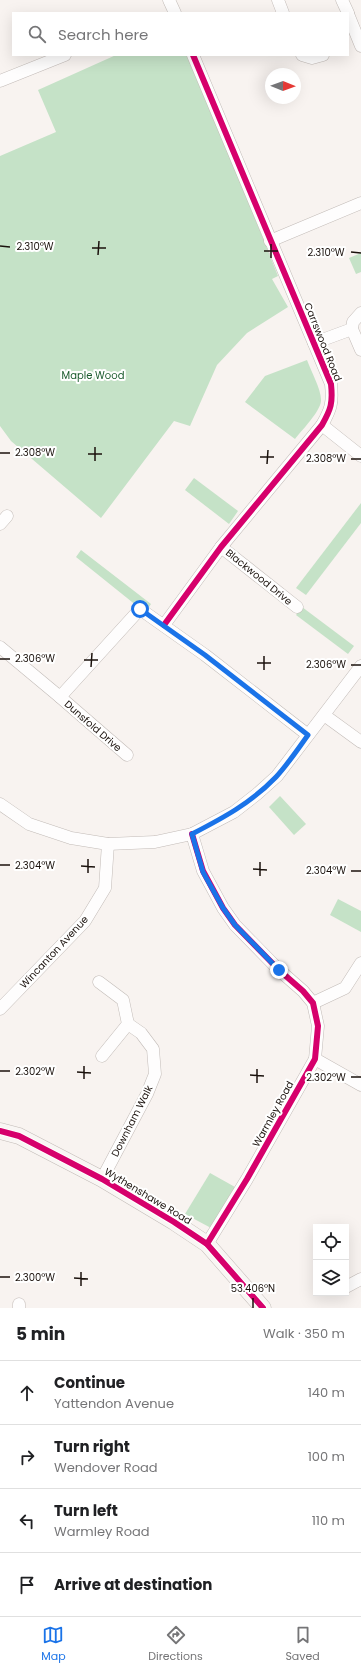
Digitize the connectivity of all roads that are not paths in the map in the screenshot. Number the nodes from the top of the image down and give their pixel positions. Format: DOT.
graph roads {
  1 [pos="169,0"];
  2 [pos="278,0"];
  3 [pos="342,0"];
  4 [pos="173,12"];
  5 [pos="283,12"];
  6 [pos="352,17"];
  7 [pos="356,44"];
  8 [pos="62,56"];
  9 [pos="192,56"];
  10 [pos="305,56"];
  11 [pos="319,56"];
  12 [pos="0,81"];
  13 [pos="361,203"];
  14 [pos="270,241"];
  15 [pos="361,313"];
  16 [pos="352,329"];
  17 [pos="314,344"];
  18 [pos="361,350"];
  19 [pos="322,425"];
  20 [pos="361,456"];
  21 [pos="221,547"];
  22 [pos="297,608"];
  23 [pos="164,626"];
  24 [pos="0,647"];
  25 [pos="361,666"];
  26 [pos="60,697"];
  27 [pos="324,715"];
  28 [pos="308,735"];
  29 [pos="361,742"];
  30 [pos="127,755"];
  31 [pos="0,804"];
  32 [pos="192,834"];
  33 [pos="108,844"];
  34 [pos="361,963"];
  35 [pos="99,982"];
  36 [pos="313,1003"];
  37 [pos="0,1009"];
  38 [pos="128,1024"];
  39 [pos="102,1056"];
  40 [pos="315,1059"];
  41 [pos="361,1086"];
  42 [pos="0,1131"];
  43 [pos="102,1179"];
  44 [pos="207,1244"];
  45 [pos="361,1278"];
  46 [pos="349,1285"];
  47 [pos="263,1308"];
  1 -- 4 [label="street"];
  2 -- 5 [label="street"];
  3 -- 6 [label="street"];
  6 -- 7 [label="street"];
  8 -- 12 [label="street"];
  9 -- 14 [label="street, Carrswood Road"];
  10 -- 11 [label="street"];
  13 -- 14 [label="street"];
  14 -- 17 [label="street, Carrswood Road"];
  15 -- 16 [label="street"];
  16 -- 17 [label="street"];
  16 -- 18 [label="street"];
  17 -- 19 [label="street, Carrswood Road"];
  19 -- 20 [label="street"];
  19 -- 21 [label="street, Carrswood Road"];
  21 -- 22 [label="street, Blackwood Drive"];
  21 -- 23 [label="street, Carrswood Road"];
  23 -- 26 [label="street"];
  23 -- 28 [label="street"];
  24 -- 26 [label="street, Dunsfold Drive"];
  25 -- 27 [label="street"];
  26 -- 30 [label="street, Dunsfold Drive"];
  27 -- 28 [label="street"];
  27 -- 29 [label="street"];
  28 -- 32 [label="street"];
  31 -- 33 [label="street"];
  32 -- 33 [label="street"];
  32 -- 36 [label="street, Warmley Road"];
  33 -- 37 [label="street, Wincanton Avenue"];
  34 -- 36 [label="street"];
  35 -- 38 [label="street"];
  36 -- 40 [label="street, Warmley Road"];
  38 -- 39 [label="street"];
  38 -- 43 [label="street, Downham Walk"];
  40 -- 41 [label="street"];
  40 -- 44 [label="street, Warmley Road"];
  42 -- 43 [label="main road, Wythenshawe Road"];
  43 -- 44 [label="main road, Wythenshawe Road"];
  44 -- 47 [label="main road, Wythenshawe Road"];
  45 -- 46 [label="street"];
}
